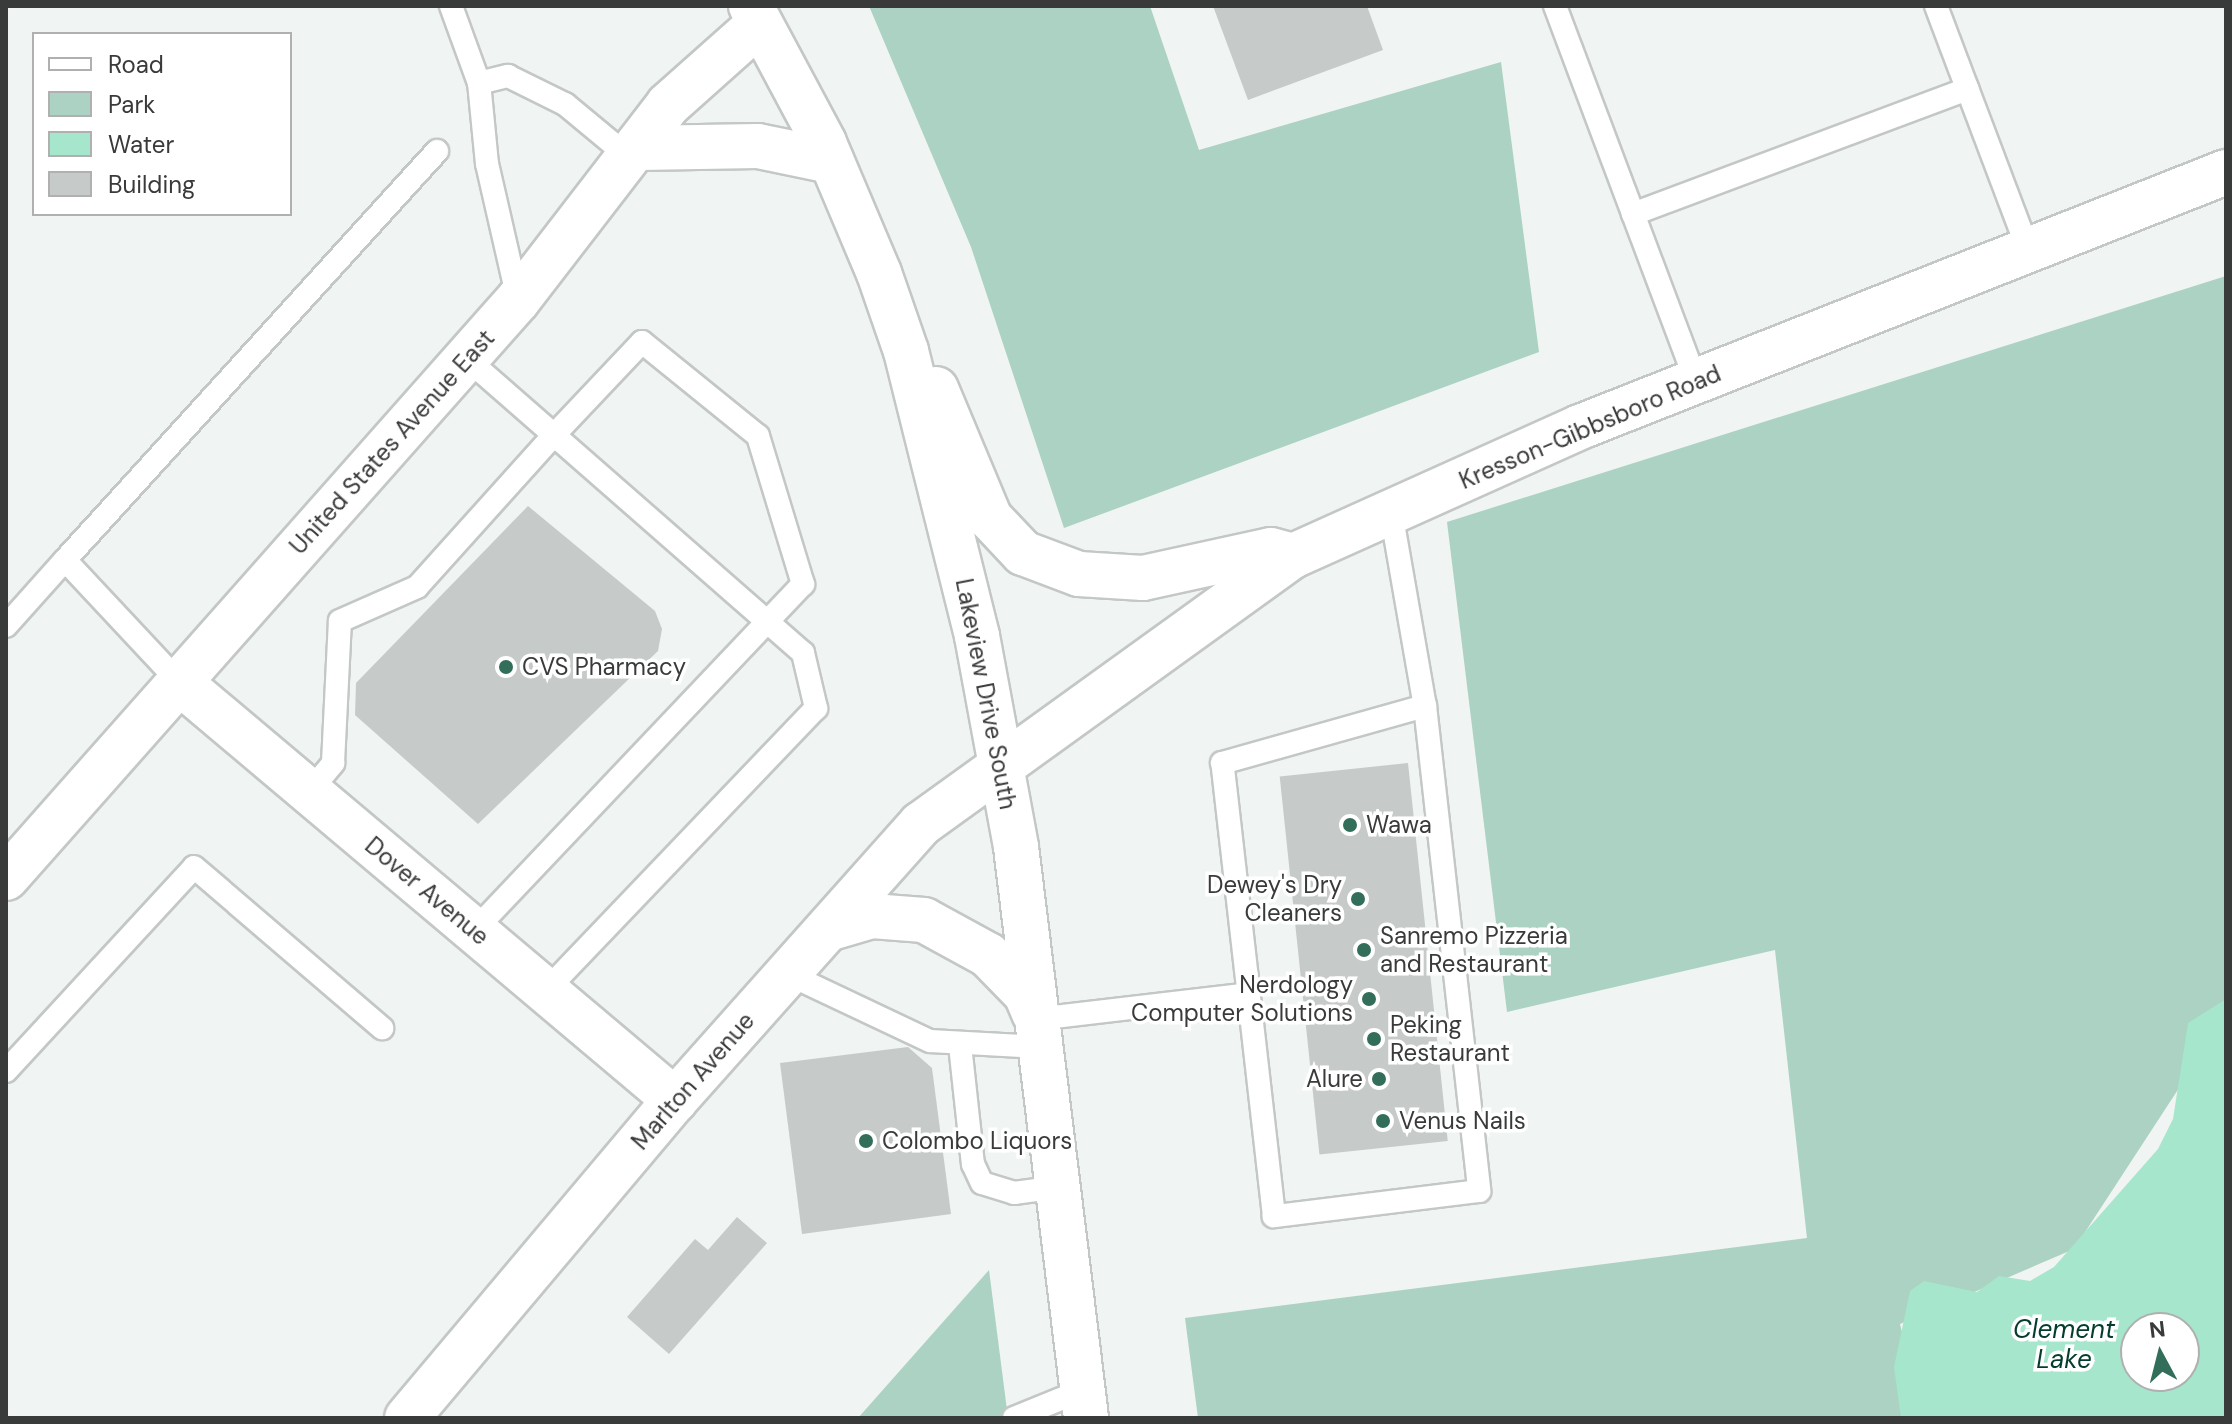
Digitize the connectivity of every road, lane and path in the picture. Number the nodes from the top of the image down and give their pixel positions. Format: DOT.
graph roads {
  1 [pos="451,6"];
  2 [pos="1555,6"];
  3 [pos="1936,6"];
  4 [pos="762,12"];
  5 [pos="479,83"];
  6 [pos="1967,89"];
  7 [pos="437,151"];
  8 [pos="634,153"];
  9 [pos="831,161"];
  10 [pos="2226,172"];
  11 [pos="1633,214"];
  12 [pos="2028,250"];
  13 [pos="518,300"];
  14 [pos="906,351"];
  15 [pos="466,358"];
  16 [pos="1696,381"];
  17 [pos="554,435"];
  18 [pos="1391,512"];
  19 [pos="1293,556"];
  20 [pos="65,560"];
  21 [pos="767,622"];
  22 [pos="6,626"];
  23 [pos="179,682"];
  24 [pos="1425,706"];
  25 [pos="1001,767"];
  26 [pos="309,792"];
  27 [pos="6,878"];
  28 [pos="828,929"];
  29 [pos="474,931"];
  30 [pos="788,974"];
  31 [pos="546,991"];
  32 [pos="1249,994"];
  33 [pos="382,1028"];
  34 [pos="1039,1033"];
  35 [pos="960,1045"];
  36 [pos="6,1071"];
  37 [pos="675,1100"];
  38 [pos="1058,1187"];
  39 [pos="1084,1404"];
  40 [pos="407,1418"];
  41 [pos="1014,1418"];
  1 -- 5 [label="lane"];
  2 -- 11 [label="lane"];
  3 -- 6 [label="lane"];
  4 -- 8 [label="street, United States Avenue East"];
  4 -- 9 [label="street, Lakeview Drive South"];
  5 -- 8 [label="lane"];
  5 -- 13 [label="lane"];
  6 -- 11 [label="lane"];
  6 -- 12 [label="lane"];
  7 -- 20 [label="lane"];
  8 -- 9 [label="street"];
  8 -- 13 [label="street, United States Avenue East"];
  9 -- 14 [label="street, Lakeview Drive South"];
  10 -- 12 [label="street, Kresson-Gibbsboro Road"];
  11 -- 16 [label="lane"];
  12 -- 16 [label="street, Kresson-Gibbsboro Road"];
  13 -- 15 [label="street, United States Avenue East"];
  14 -- 19 [label="street"];
  14 -- 25 [label="street, Lakeview Drive South"];
  15 -- 17 [label="lane"];
  15 -- 23 [label="street, United States Avenue East"];
  16 -- 18 [label="street, Kresson-Gibbsboro Road"];
  17 -- 21 [label="lane"];
  17 -- 21 [label="lane"];
  17 -- 26 [label="lane"];
  18 -- 19 [label="street, Kresson-Gibbsboro Road"];
  18 -- 24 [label="lane"];
  19 -- 25 [label="street, Kresson-Gibbsboro Road"];
  20 -- 22 [label="lane"];
  20 -- 23 [label="lane"];
  21 -- 29 [label="lane"];
  21 -- 31 [label="lane"];
  23 -- 26 [label="street, Dover Avenue"];
  23 -- 27 [label="street, United States Avenue East"];
  24 -- 32 [label="lane"];
  24 -- 32 [label="lane"];
  25 -- 28 [label="street, Marlton Avenue"];
  25 -- 34 [label="street, Lakeview Drive South"];
  26 -- 29 [label="street, Dover Avenue"];
  28 -- 30 [label="street, Marlton Avenue"];
  28 -- 34 [label="street"];
  29 -- 31 [label="street, Dover Avenue"];
  30 -- 35 [label="lane"];
  30 -- 37 [label="street, Marlton Avenue"];
  31 -- 37 [label="street, Dover Avenue"];
  32 -- 34 [label="lane"];
  33 -- 36 [label="lane"];
  34 -- 35 [label="lane"];
  34 -- 38 [label="street, Lakeview Drive South"];
  35 -- 38 [label="lane"];
  37 -- 40 [label="street, Marlton Avenue"];
  38 -- 39 [label="street, Lakeview Drive South"];
  39 -- 41 [label="lane"];
}
